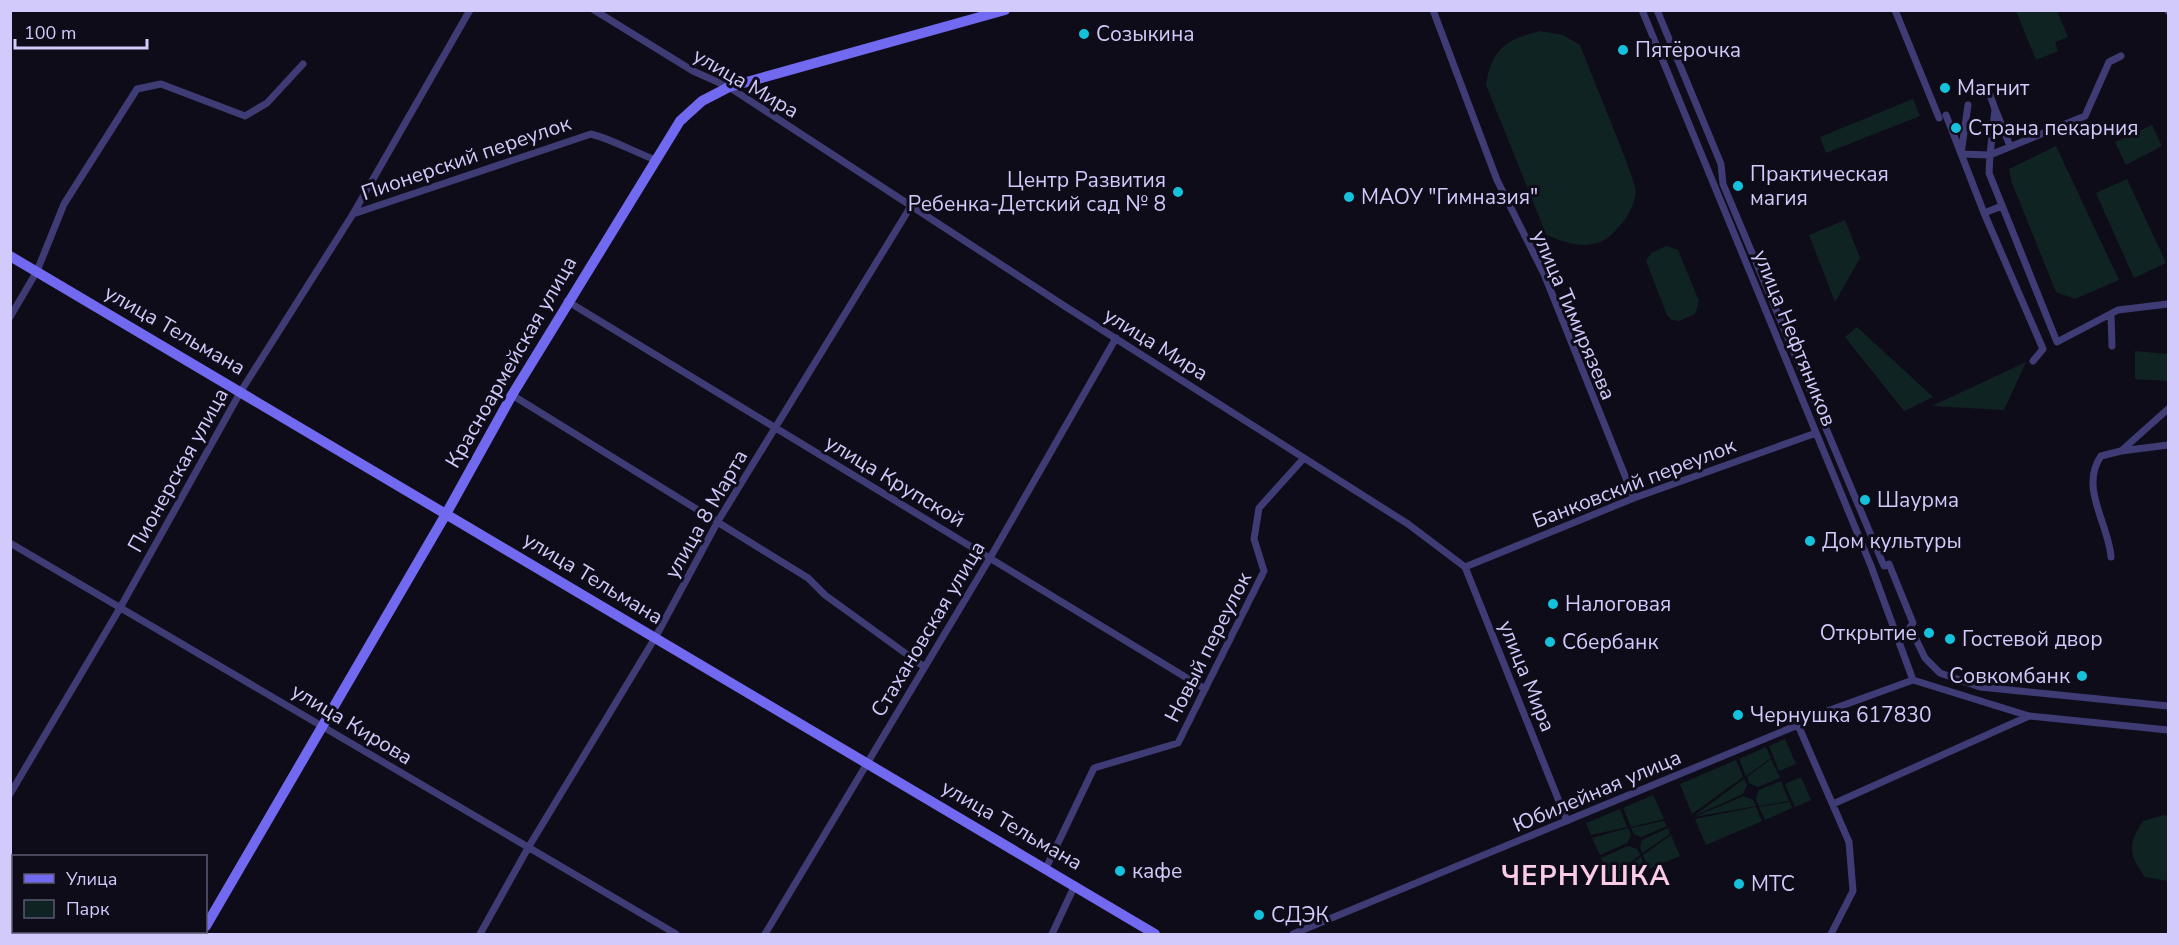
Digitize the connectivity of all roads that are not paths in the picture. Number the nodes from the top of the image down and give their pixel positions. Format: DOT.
graph roads {
  1 [pos="470,10"];
  2 [pos="594,10"];
  3 [pos="1005,10"];
  4 [pos="1434,10"];
  5 [pos="1642,10"];
  6 [pos="1657,10"];
  7 [pos="1895,10"];
  8 [pos="983,14"];
  9 [pos="2121,56"];
  10 [pos="303,64"];
  11 [pos="729,87"];
  12 [pos="1990,95"];
  13 [pos="1968,105"];
  14 [pos="1995,109"];
  15 [pos="2010,146"];
  16 [pos="1961,154"];
  17 [pos="1990,155"];
  18 [pos="656,160"];
  19 [pos="911,206"];
  20 [pos="2002,206"];
  21 [pos="1984,213"];
  22 [pos="353,214"];
  23 [pos="10,256"];
  24 [pos="37,271"];
  25 [pos="567,301"];
  26 [pos="2169,304"];
  27 [pos="2111,314"];
  28 [pos="10,316"];
  29 [pos="1116,338"];
  30 [pos="2112,346"];
  31 [pos="2033,361"];
  32 [pos="241,391"];
  33 [pos="512,395"];
  34 [pos="2169,409"];
  35 [pos="775,428"];
  36 [pos="1816,433"];
  37 [pos="2169,446"];
  38 [pos="2121,451"];
  39 [pos="1304,458"];
  40 [pos="1634,498"];
  41 [pos="446,514"];
  42 [pos="718,521"];
  43 [pos="10,543"];
  44 [pos="990,558"];
  45 [pos="2111,558"];
  46 [pos="1466,567"];
  47 [pos="120,608"];
  48 [pos="655,638"];
  49 [pos="923,666"];
  50 [pos="1913,680"];
  51 [pos="1205,690"];
  52 [pos="2169,706"];
  53 [pos="2029,716"];
  54 [pos="1798,725"];
  55 [pos="323,726"];
  56 [pos="2169,730"];
  57 [pos="868,763"];
  58 [pos="10,794"];
  59 [pos="1833,804"];
  60 [pos="1567,821"];
  61 [pos="528,848"];
  62 [pos="1046,867"];
  63 [pos="1075,885"];
  64 [pos="207,924"];
  65 [pos="480,934"];
  66 [pos="676,934"];
  67 [pos="765,934"];
  68 [pos="1052,934"];
  69 [pos="1155,934"];
  70 [pos="1293,934"];
  71 [pos="1831,934"];
  1 -- 22 [label="street, Пионерская улица"];
  2 -- 11 [label="street, улица Мира"];
  3 -- 8 [label="street, Красноармейская улица"];
  4 -- 40 [label="street, улица Тимирязева"];
  5 -- 36 [label="street, улица Нефтяников"];
  6 -- 52 [label="street"];
  7 -- 16 [label="street"];
  8 -- 11 [label="street, Красноармейская улица"];
  9 -- 15 [label="street"];
  10 -- 24 [label="street"];
  11 -- 18 [label="street, Красноармейская улица"];
  11 -- 19 [label="street, улица Мира"];
  12 -- 14 [label="street"];
  13 -- 16 [label="street"];
  14 -- 15 [label="street"];
  14 -- 17 [label="street"];
  15 -- 17 [label="street"];
  16 -- 17 [label="street"];
  16 -- 21 [label="street"];
  17 -- 20 [label="street"];
  18 -- 22 [label="street, Пионерский переулок"];
  18 -- 25 [label="street, Красноармейская улица"];
  19 -- 29 [label="street, улица Мира"];
  19 -- 35 [label="street, улица 8 Марта"];
  20 -- 21 [label="street"];
  20 -- 27 [label="street"];
  21 -- 31 [label="street"];
  22 -- 32 [label="street, Пионерская улица"];
  23 -- 24 [label="street, улица Тельмана"];
  24 -- 28 [label="street"];
  24 -- 32 [label="street, улица Тельмана"];
  25 -- 33 [label="street, Красноармейская улица"];
  25 -- 35 [label="street, улица Крупской"];
  26 -- 27 [label="street"];
  27 -- 30 [label="street"];
  29 -- 39 [label="street, улица Мира"];
  29 -- 44 [label="street, Стахановская улица"];
  32 -- 41 [label="street, улица Тельмана"];
  32 -- 47 [label="street, Пионерская улица"];
  33 -- 41 [label="street, Красноармейская улица"];
  33 -- 42 [label="street"];
  34 -- 38 [label="street"];
  35 -- 42 [label="street, улица 8 Марта"];
  35 -- 44 [label="street, улица Крупской"];
  36 -- 40 [label="street, Банковский переулок"];
  36 -- 50 [label="street, улица Нефтяников"];
  37 -- 38 [label="street"];
  38 -- 45 [label="street"];
  39 -- 46 [label="street, улица Мира"];
  39 -- 51 [label="street, Новый переулок"];
  40 -- 46 [label="street, Банковский переулок"];
  41 -- 48 [label="street, улица Тельмана"];
  41 -- 55 [label="street, Красноармейская улица"];
  42 -- 48 [label="street, улица 8 Марта"];
  42 -- 49 [label="street"];
  43 -- 47 [label="street, улица Кирова"];
  44 -- 49 [label="street, Стахановская улица"];
  44 -- 51 [label="street, улица Крупской"];
  46 -- 60 [label="street, улица Мира"];
  47 -- 55 [label="street, улица Кирова"];
  47 -- 58 [label="street, Пионерская улица"];
  48 -- 57 [label="street, улица Тельмана"];
  48 -- 61 [label="street, улица 8 Марта"];
  49 -- 57 [label="street, Стахановская улица"];
  50 -- 53 [label="street"];
  50 -- 54 [label="street, Юбилейная улица"];
  51 -- 62 [label="street, Новый переулок"];
  53 -- 56 [label="street"];
  53 -- 59 [label="street"];
  54 -- 59 [label="street"];
  54 -- 60 [label="street, Юбилейная улица"];
  55 -- 61 [label="street, улица Кирова"];
  55 -- 64 [label="street, Красноармейская улица"];
  57 -- 62 [label="street, улица Тельмана"];
  57 -- 67 [label="street, Стахановская улица"];
  59 -- 71 [label="street"];
  60 -- 70 [label="street, Юбилейная улица"];
  61 -- 65 [label="street, улица 8 Марта"];
  61 -- 66 [label="street, улица Кирова"];
  62 -- 63 [label="street, улица Тельмана"];
  63 -- 68 [label="street"];
  63 -- 69 [label="street, улица Тельмана"];
}
